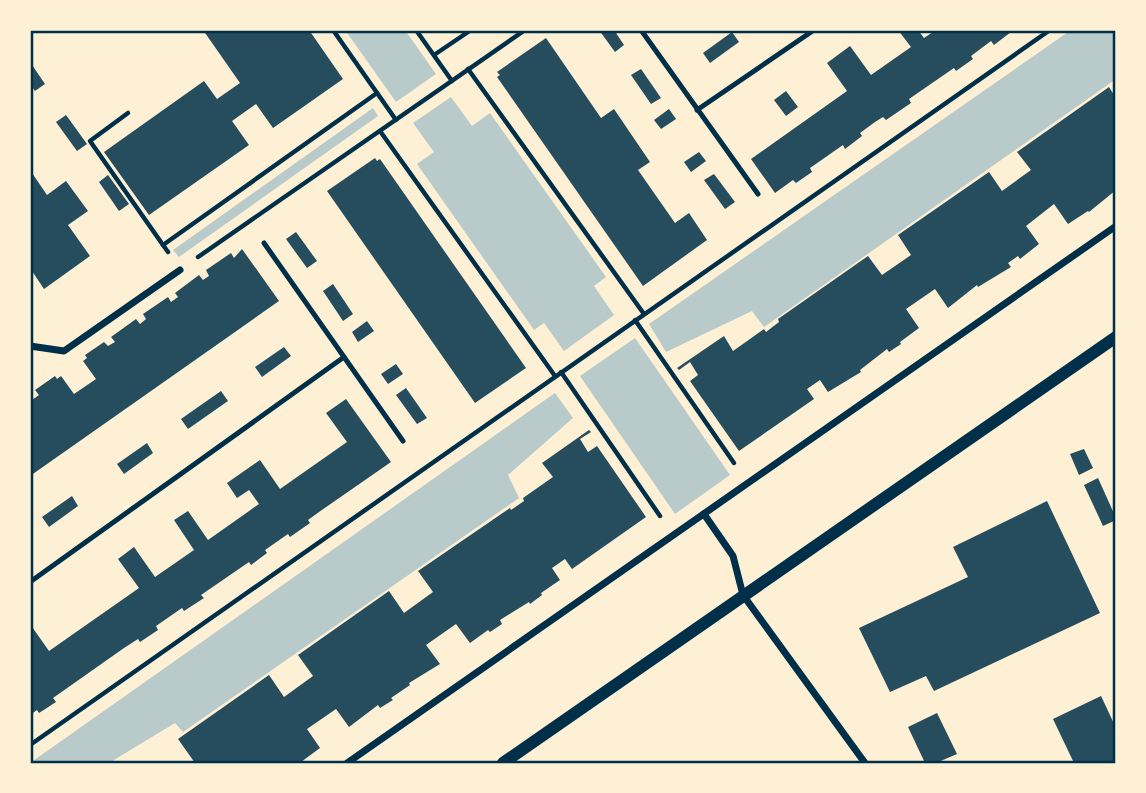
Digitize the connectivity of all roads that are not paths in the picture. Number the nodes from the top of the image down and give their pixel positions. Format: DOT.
graph roads {
  1 [pos="640,30"];
  2 [pos="814,30"];
  3 [pos="697,110"];
  4 [pos="758,194"];
  5 [pos="1116,226"];
  6 [pos="264,243"];
  7 [pos="180,270"];
  8 [pos="1116,337"];
  9 [pos="30,346"];
  10 [pos="344,358"];
  11 [pos="403,441"];
  12 [pos="704,514"];
  13 [pos="30,582"];
  14 [pos="743,594"];
  15 [pos="347,763"];
  16 [pos="503,763"];
  17 [pos="865,763"];
  1 -- 3 [label="lane"];
  2 -- 3 [label="lane"];
  3 -- 4 [label="lane"];
  5 -- 12 [label="street"];
  6 -- 10 [label="lane"];
  7 -- 9 [label="street"];
  8 -- 14 [label="street"];
  10 -- 11 [label="lane"];
  10 -- 13 [label="lane"];
  12 -- 14 [label="street"];
  12 -- 15 [label="street"];
  14 -- 16 [label="street"];
  14 -- 17 [label="street"];
}
